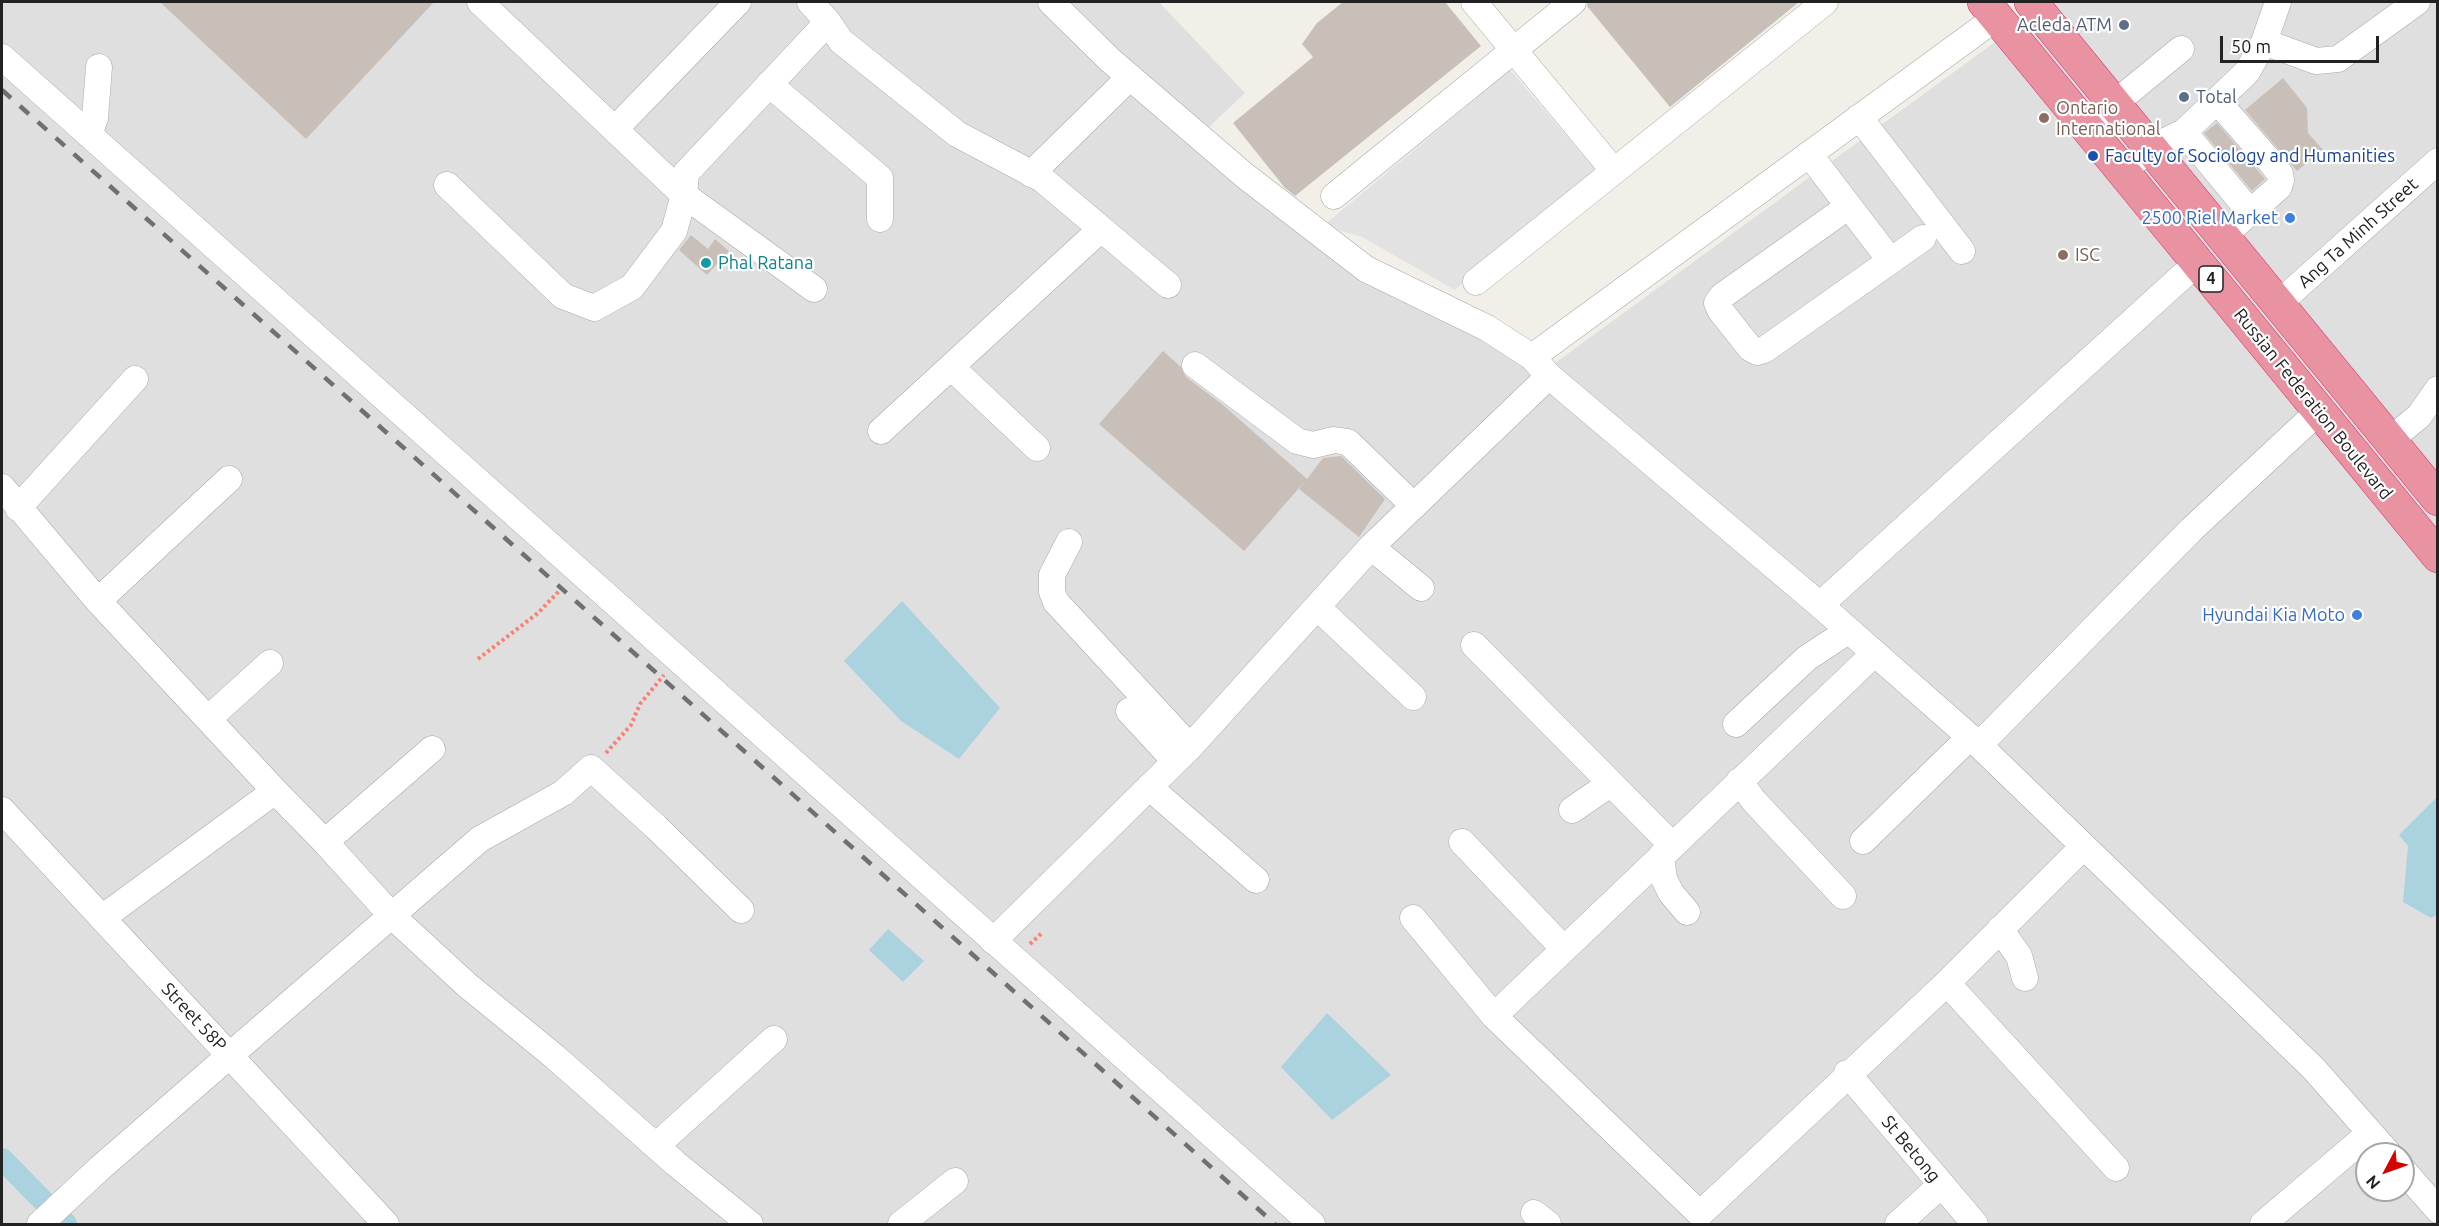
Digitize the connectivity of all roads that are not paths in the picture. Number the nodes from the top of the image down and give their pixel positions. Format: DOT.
graph roads {
  1 [pos="480,2"];
  2 [pos="738,2"];
  3 [pos="810,2"];
  4 [pos="1051,2"];
  5 [pos="1474,2"];
  6 [pos="1825,2"];
  7 [pos="2031,2"];
  8 [pos="2278,2"];
  9 [pos="2417,2"];
  10 [pos="1566,4"];
  11 [pos="1990,9"];
  12 [pos="828,22"];
  13 [pos="2264,42"];
  14 [pos="2181,49"];
  15 [pos="1514,50"];
  16 [pos="2,57"];
  17 [pos="99,67"];
  18 [pos="1130,77"];
  19 [pos="769,84"];
  20 [pos="2218,102"];
  21 [pos="2115,103"];
  22 [pos="1859,117"];
  23 [pos="2086,126"];
  24 [pos="616,128"];
  25 [pos="2184,132"];
  26 [pos="89,135"];
  27 [pos="2151,148"];
  28 [pos="1809,154"];
  29 [pos="2438,161"];
  30 [pos="1614,171"];
  31 [pos="2123,171"];
  32 [pos="1031,174"];
  33 [pos="447,185"];
  34 [pos="684,195"];
  35 [pos="1334,196"];
  36 [pos="1849,207"];
  37 [pos="2250,212"];
  38 [pos="880,219"];
  39 [pos="1101,230"];
  40 [pos="2223,236"];
  41 [pos="1923,238"];
  42 [pos="1962,251"];
  43 [pos="1890,260"];
  44 [pos="2198,262"];
  45 [pos="1476,282"];
  46 [pos="1168,285"];
  47 [pos="814,289"];
  48 [pos="2278,304"];
  49 [pos="1532,357"];
  50 [pos="1195,365"];
  51 [pos="951,367"];
  52 [pos="1549,376"];
  53 [pos="135,379"];
  54 [pos="2436,392"];
  55 [pos="2319,411"];
  56 [pos="881,431"];
  57 [pos="2390,440"];
  58 [pos="1037,448"];
  59 [pos="229,479"];
  60 [pos="2,487"];
  61 [pos="2438,499"];
  62 [pos="1414,506"];
  63 [pos="18,508"];
  64 [pos="2433,541"];
  65 [pos="1069,542"];
  66 [pos="1371,547"];
  67 [pos="1420,588"];
  68 [pos="98,601"];
  69 [pos="1820,605"];
  70 [pos="1317,607"];
  71 [pos="1848,631"];
  72 [pos="1474,645"];
  73 [pos="1874,654"];
  74 [pos="270,663"];
  75 [pos="1413,697"];
  76 [pos="1129,711"];
  77 [pos="208,719"];
  78 [pos="1736,724"];
  79 [pos="1974,741"];
  80 [pos="432,749"];
  81 [pos="1183,754"];
  82 [pos="1739,781"];
  83 [pos="1610,784"];
  84 [pos="1149,787"];
  85 [pos="275,791"];
  86 [pos="2,810"];
  87 [pos="1572,810"];
  88 [pos="1863,841"];
  89 [pos="325,842"];
  90 [pos="1462,842"];
  91 [pos="2083,847"];
  92 [pos="1666,851"];
  93 [pos="1256,880"];
  94 [pos="1843,896"];
  95 [pos="741,910"];
  96 [pos="1687,912"];
  97 [pos="392,916"];
  98 [pos="102,918"];
  99 [pos="1413,918"];
  100 [pos="2000,929"];
  101 [pos="993,940"];
  102 [pos="1564,949"];
  103 [pos="2025,978"];
  104 [pos="1947,983"];
  105 [pos="1494,1016"];
  106 [pos="774,1039"];
  107 [pos="229,1056"];
  108 [pos="1847,1073"];
  109 [pos="2370,1133"];
  110 [pos="2378,1142"];
  111 [pos="657,1146"];
  112 [pos="2116,1168"];
  113 [pos="955,1181"];
  114 [pos="2415,1184"];
  115 [pos="1941,1185"];
  116 [pos="2438,1210"];
  117 [pos="1694,1219"];
  118 [pos="1967,1222"];
  119 [pos="40,1224"];
  120 [pos="386,1224"];
  121 [pos="750,1224"];
  122 [pos="901,1224"];
  123 [pos="1312,1224"];
  124 [pos="1898,1224"];
  125 [pos="2263,1224"];
  1 -- 24 [label="street"];
  2 -- 24 [label="street"];
  3 -- 12 [label="street"];
  4 -- 18 [label="street"];
  5 -- 15 [label="street"];
  6 -- 30 [label="street"];
  7 -- 21 [label="highway, Russian Federation Boulevard / 4"];
  8 -- 13 [label="street"];
  9 -- 13 [label="street"];
  10 -- 15 [label="street"];
  11 -- 22 [label="street"];
  11 -- 23 [label="highway, Russian Federation Boulevard / 4"];
  12 -- 19 [label="street"];
  12 -- 32 [label="street"];
  13 -- 20 [label="street"];
  14 -- 21 [label="street"];
  15 -- 30 [label="street"];
  15 -- 35 [label="street"];
  16 -- 26 [label="street"];
  17 -- 26 [label="street"];
  18 -- 32 [label="street"];
  18 -- 49 [label="street"];
  19 -- 34 [label="street"];
  19 -- 38 [label="street"];
  20 -- 25 [label="street"];
  20 -- 37 [label="street"];
  21 -- 23 [label="street"];
  21 -- 27 [label="highway, Russian Federation Boulevard / 4"];
  22 -- 28 [label="street"];
  22 -- 42 [label="street"];
  23 -- 31 [label="highway, Russian Federation Boulevard / 4"];
  24 -- 34 [label="street"];
  25 -- 27 [label="street"];
  25 -- 37 [label="street"];
  26 -- 101 [label="street"];
  27 -- 31 [label="street"];
  27 -- 40 [label="highway, Russian Federation Boulevard / 4"];
  28 -- 36 [label="street"];
  28 -- 49 [label="street"];
  29 -- 48 [label="street, Ang Ta Minh Street"];
  30 -- 45 [label="street"];
  31 -- 44 [label="highway, Russian Federation Boulevard / 4"];
  32 -- 39 [label="street"];
  33 -- 34 [label="street"];
  34 -- 47 [label="street"];
  36 -- 43 [label="street"];
  36 -- 43 [label="street"];
  37 -- 40 [label="street"];
  39 -- 46 [label="street"];
  39 -- 51 [label="street"];
  40 -- 48 [label="highway, Russian Federation Boulevard / 4"];
  41 -- 43 [label="street"];
  44 -- 55 [label="highway, Russian Federation Boulevard / 4"];
  44 -- 69 [label="street"];
  48 -- 57 [label="highway, Russian Federation Boulevard / 4"];
  49 -- 52 [label="street"];
  50 -- 62 [label="street"];
  51 -- 56 [label="street"];
  51 -- 58 [label="street"];
  52 -- 62 [label="street"];
  52 -- 69 [label="street"];
  53 -- 63 [label="street"];
  54 -- 57 [label="street"];
  55 -- 64 [label="highway, Russian Federation Boulevard / 4"];
  55 -- 79 [label="street"];
  57 -- 61 [label="highway, Russian Federation Boulevard / 4"];
  59 -- 68 [label="street"];
  60 -- 63 [label="street"];
  62 -- 66 [label="street"];
  63 -- 68 [label="street"];
  65 -- 81 [label="street"];
  66 -- 67 [label="street"];
  66 -- 70 [label="street"];
  68 -- 77 [label="street"];
  69 -- 71 [label="street"];
  70 -- 75 [label="street"];
  70 -- 81 [label="street"];
  71 -- 73 [label="street"];
  71 -- 78 [label="street"];
  72 -- 83 [label="street"];
  73 -- 79 [label="street"];
  73 -- 82 [label="street"];
  74 -- 77 [label="street"];
  76 -- 81 [label="street"];
  77 -- 85 [label="street"];
  79 -- 88 [label="street"];
  79 -- 91 [label="street"];
  80 -- 89 [label="street"];
  81 -- 84 [label="street"];
  82 -- 92 [label="street"];
  82 -- 94 [label="street"];
  83 -- 87 [label="street"];
  83 -- 92 [label="street"];
  84 -- 93 [label="street"];
  84 -- 101 [label="street"];
  85 -- 89 [label="street"];
  85 -- 98 [label="street"];
  86 -- 98 [label="street, Street 58P"];
  89 -- 97 [label="street"];
  90 -- 102 [label="street"];
  91 -- 100 [label="street"];
  91 -- 109 [label="street"];
  92 -- 96 [label="street"];
  92 -- 102 [label="street"];
  95 -- 97 [label="street"];
  97 -- 107 [label="street"];
  97 -- 111 [label="street"];
  98 -- 107 [label="street, Street 58P"];
  99 -- 105 [label="street"];
  100 -- 103 [label="street"];
  100 -- 104 [label="street"];
  101 -- 123 [label="street"];
  102 -- 105 [label="street"];
  104 -- 108 [label="street"];
  104 -- 112 [label="street"];
  105 -- 117 [label="street"];
  106 -- 111 [label="street"];
  107 -- 119 [label="street"];
  107 -- 120 [label="street, Street 58P"];
  108 -- 115 [label="street, St Betong"];
  108 -- 117 [label="street"];
  109 -- 110 [label="street"];
  109 -- 125 [label="street"];
  111 -- 121 [label="street"];
  113 -- 122 [label="street"];
  114 -- 116 [label="street"];
  115 -- 118 [label="street, St Betong"];
  115 -- 124 [label="street"];
}
